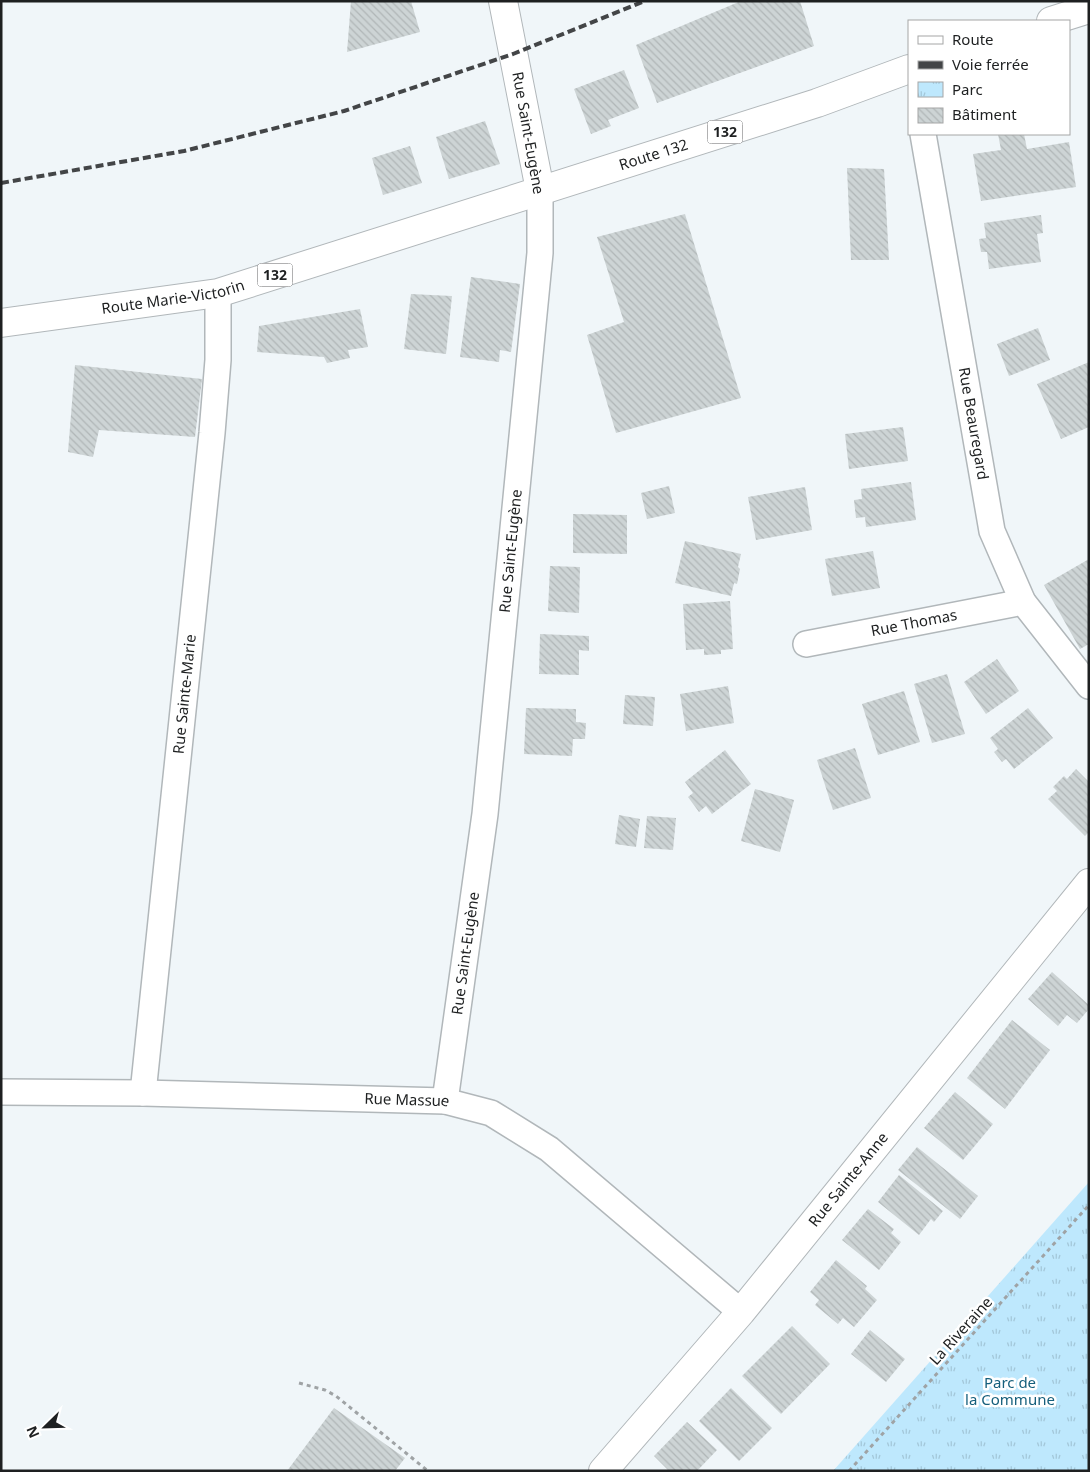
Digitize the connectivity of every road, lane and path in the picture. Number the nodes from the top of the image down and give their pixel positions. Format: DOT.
graph roads {
  1 [pos="503,1"];
  2 [pos="1089,9"];
  3 [pos="1054,20"];
  4 [pos="908,69"];
  5 [pos="923,135"];
  6 [pos="540,190"];
  7 [pos="218,294"];
  8 [pos="1,322"];
  9 [pos="1022,602"];
  10 [pos="806,644"];
  11 [pos="1089,686"];
  12 [pos="1089,883"];
  13 [pos="1,1092"];
  14 [pos="143,1093"];
  15 [pos="445,1101"];
  16 [pos="1089,1205"];
  17 [pos="741,1312"];
  18 [pos="299,1383"];
  19 [pos="428,1471"];
  20 [pos="603,1471"];
  21 [pos="849,1471"];
  1 -- 6 [label="main road, Rue Saint-Eugène"];
  2 -- 3 [label="main road"];
  4 -- 6 [label="main road, Route 132 / 132"];
  5 -- 9 [label="street, Rue Beauregard"];
  6 -- 7 [label="main road, Route Marie-Victorin / 132"];
  6 -- 15 [label="street, Rue Saint-Eugène"];
  7 -- 8 [label="main road, Route Marie-Victorin / 132"];
  7 -- 14 [label="street, Rue Sainte-Marie"];
  9 -- 10 [label="street, Rue Thomas"];
  9 -- 11 [label="street, Rue Beauregard"];
  12 -- 17 [label="main road, Rue Sainte-Anne"];
  13 -- 14 [label="street, Rue Massue"];
  14 -- 15 [label="street, Rue Massue"];
  15 -- 17 [label="street, Rue Massue"];
  16 -- 21 [label="path, La Riveraine"];
  17 -- 20 [label="main road, Rue Sainte-Anne"];
  18 -- 19 [label="path"];
}
